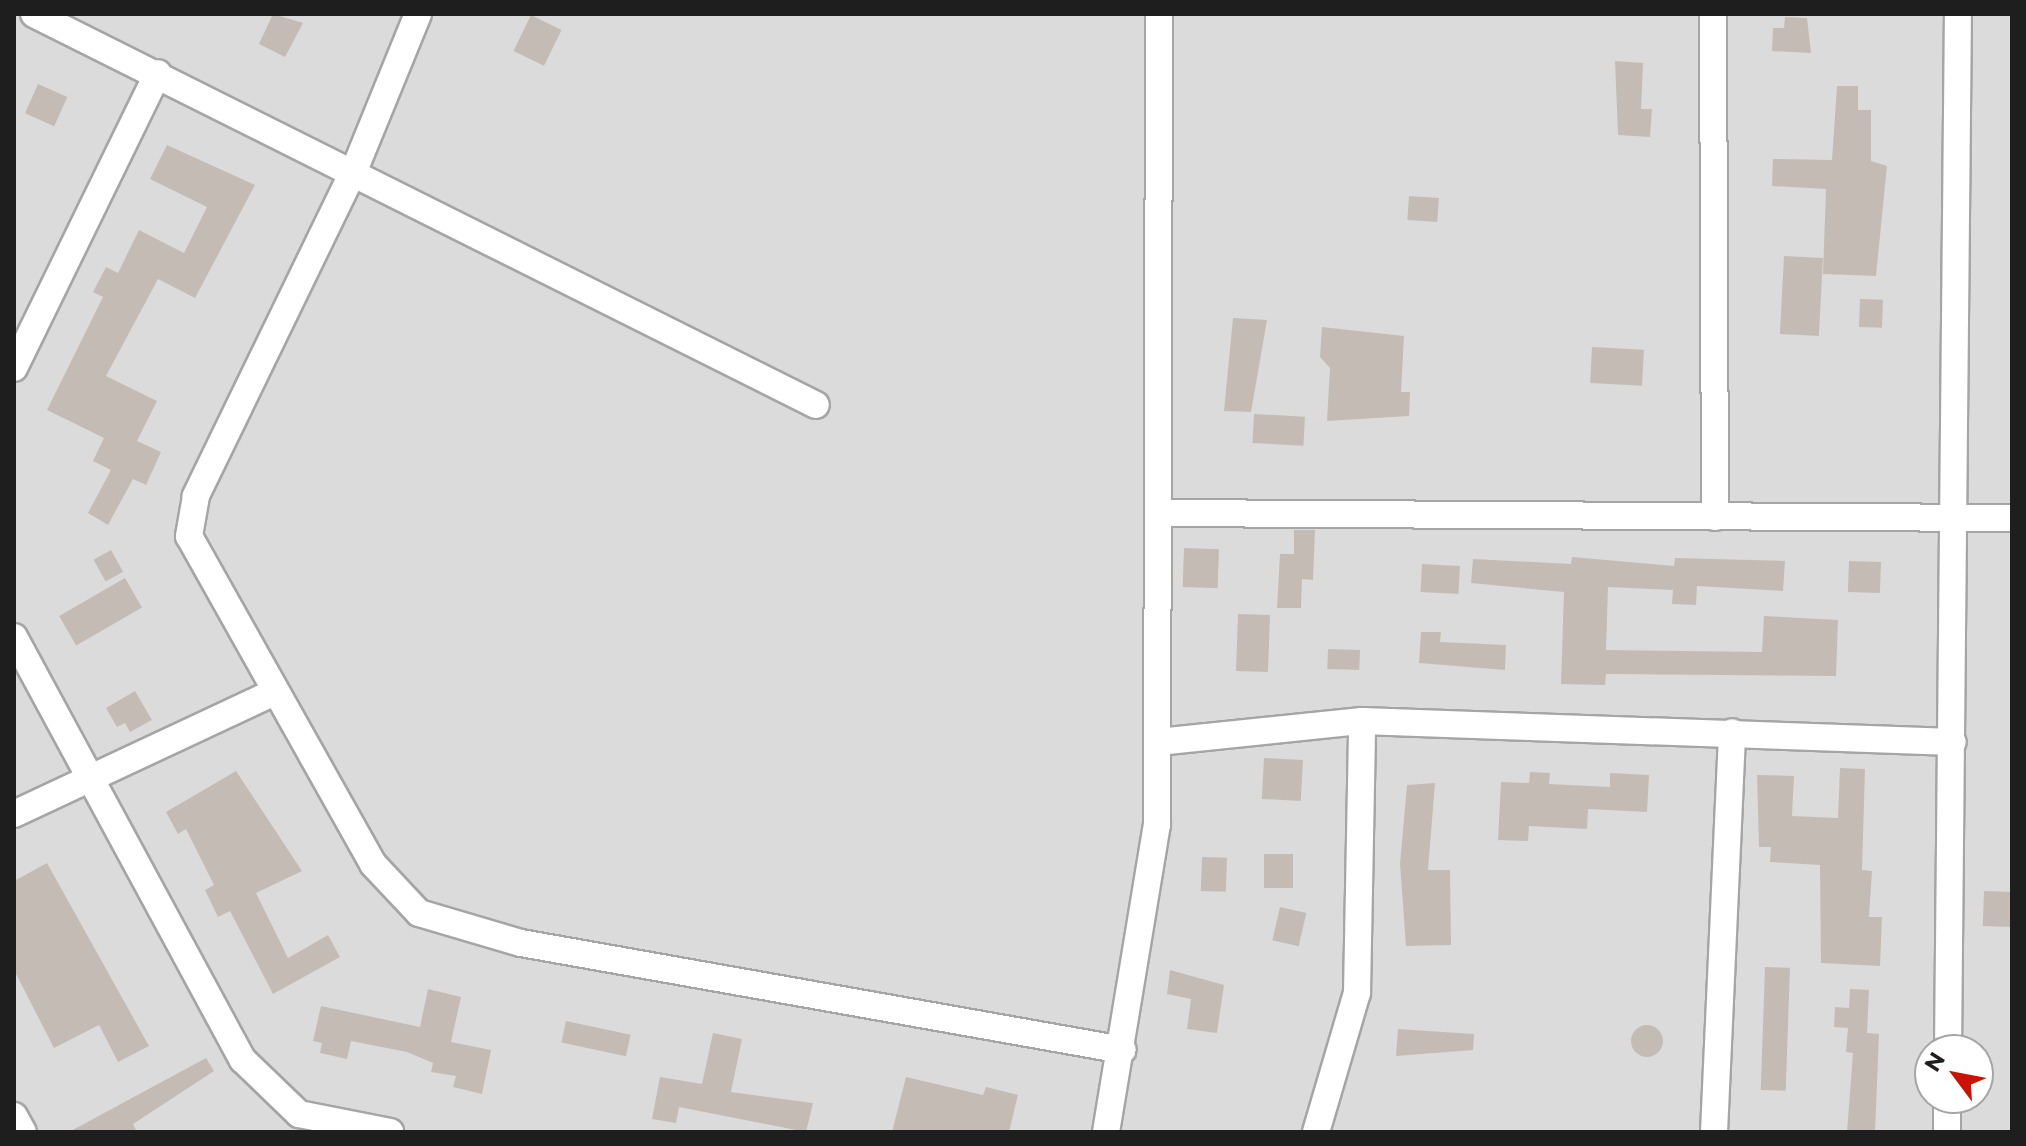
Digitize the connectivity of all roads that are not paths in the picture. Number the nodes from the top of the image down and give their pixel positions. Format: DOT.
graph roads {
  1 [pos="34,14"];
  2 [pos="418,14"];
  3 [pos="1159,14"];
  4 [pos="1713,14"];
  5 [pos="1958,14"];
  6 [pos="158,73"];
  7 [pos="355,168"];
  8 [pos="14,368"];
  9 [pos="816,405"];
  10 [pos="1161,513"];
  11 [pos="1715,517"];
  12 [pos="1956,518"];
  13 [pos="2012,518"];
  14 [pos="14,637"];
  15 [pos="276,691"];
  16 [pos="1362,721"];
  17 [pos="1732,732"];
  18 [pos="1158,742"];
  19 [pos="1953,742"];
  20 [pos="88,774"];
  21 [pos="14,814"];
  22 [pos="1948,1034"];
  23 [pos="1123,1050"];
  24 [pos="14,1116"];
  25 [pos="23,1132"];
  26 [pos="390,1132"];
  27 [pos="1106,1132"];
  28 [pos="1316,1132"];
  29 [pos="1714,1132"];
  1 -- 6 [label="street"];
  2 -- 7 [label="street"];
  3 -- 10 [label="street"];
  4 -- 11 [label="street"];
  5 -- 12 [label="street"];
  6 -- 7 [label="street"];
  6 -- 8 [label="street"];
  7 -- 9 [label="street"];
  7 -- 15 [label="street"];
  10 -- 11 [label="street"];
  10 -- 18 [label="street"];
  11 -- 12 [label="street"];
  12 -- 13 [label="street"];
  12 -- 19 [label="street"];
  14 -- 20 [label="street"];
  15 -- 20 [label="street"];
  15 -- 23 [label="street"];
  16 -- 17 [label="street"];
  16 -- 18 [label="street"];
  16 -- 28 [label="street"];
  17 -- 19 [label="street"];
  17 -- 29 [label="street"];
  18 -- 23 [label="street"];
  19 -- 22 [label="street"];
  20 -- 21 [label="street"];
  20 -- 26 [label="street"];
  23 -- 27 [label="street"];
  24 -- 25 [label="street"];
}
